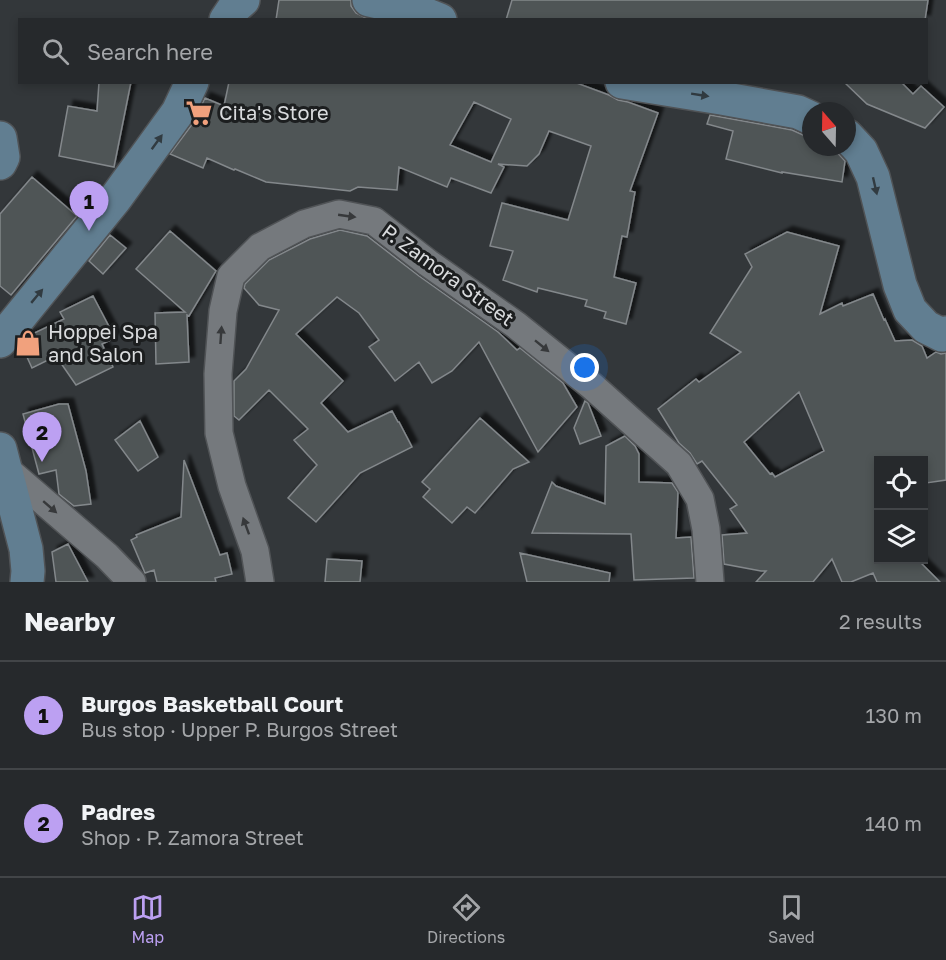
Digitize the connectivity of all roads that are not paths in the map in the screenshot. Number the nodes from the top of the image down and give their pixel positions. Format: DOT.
graph roads {
  1 [pos="243,0"];
  2 [pos="369,0"];
  3 [pos="227,18"];
  4 [pos="435,18"];
  5 [pos="191,84"];
  6 [pos="634,84"];
  7 [pos="802,114"];
  8 [pos="0,138"];
  9 [pos="856,146"];
  10 [pos="0,163"];
  11 [pos="946,333"];
  12 [pos="0,341"];
  13 [pos="3,459"];
  14 [pos="27,582"];
  15 [pos="132,582"];
  16 [pos="260,582"];
  17 [pos="710,582"];
  1 -- 3 [label="street"];
  2 -- 4 [label="street"];
  12 -- 5 [label="street, one-way"];
  6 -- 7 [label="street, one-way"];
  8 -- 10 [label="street"];
  9 -- 11 [label="street, one-way"];
  13 -- 14 [label="street"];
  13 -- 15 [label="street, one-way"];
  16 -- 17 [label="street, P. Zamora Street, one-way"];
}
